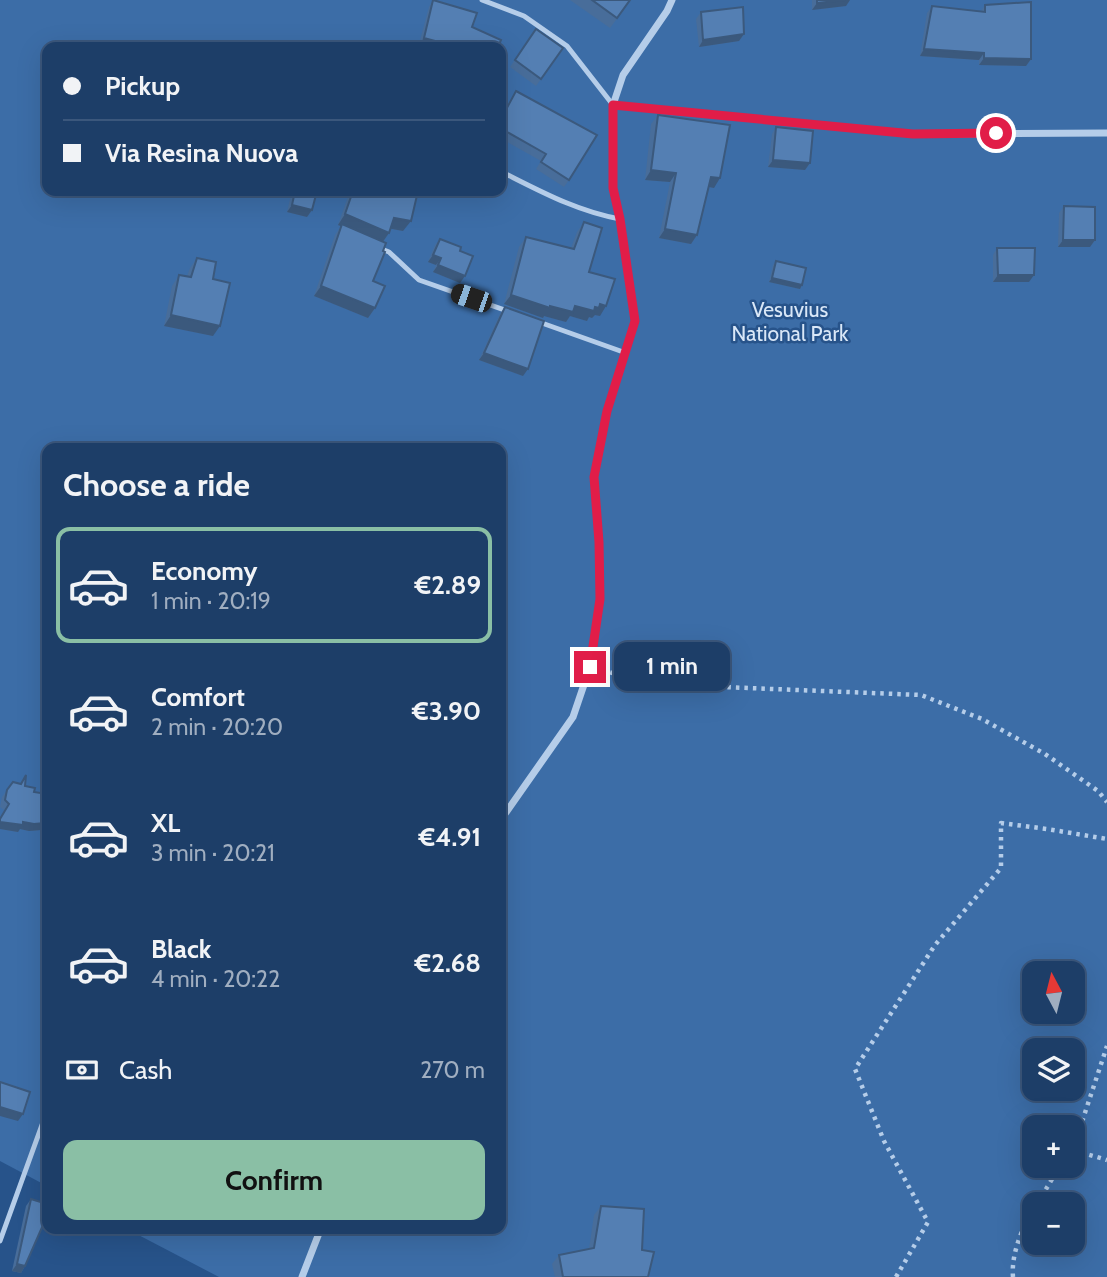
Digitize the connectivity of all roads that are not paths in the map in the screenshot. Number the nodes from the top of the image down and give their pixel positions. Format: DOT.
graph roads {
  1 [pos="482,0"];
  2 [pos="672,0"];
  3 [pos="613,105"];
  4 [pos="1107,133"];
  5 [pos="506,174"];
  6 [pos="620,219"];
  7 [pos="367,243"];
  8 [pos="523,316"];
  9 [pos="535,321"];
  10 [pos="626,353"];
  11 [pos="506,812"];
  12 [pos="42,1125"];
  13 [pos="319,1234"];
  14 [pos="0,1241"];
  15 [pos="302,1277"];
  1 -- 3 [label="lane"];
  2 -- 3 [label="street"];
  3 -- 4 [label="street"];
  3 -- 6 [label="street"];
  5 -- 6 [label="lane"];
  6 -- 10 [label="street"];
  7 -- 8 [label="lane"];
  9 -- 10 [label="lane"];
  10 -- 11 [label="street"];
  12 -- 14 [label="lane"];
  13 -- 15 [label="street"];
}
